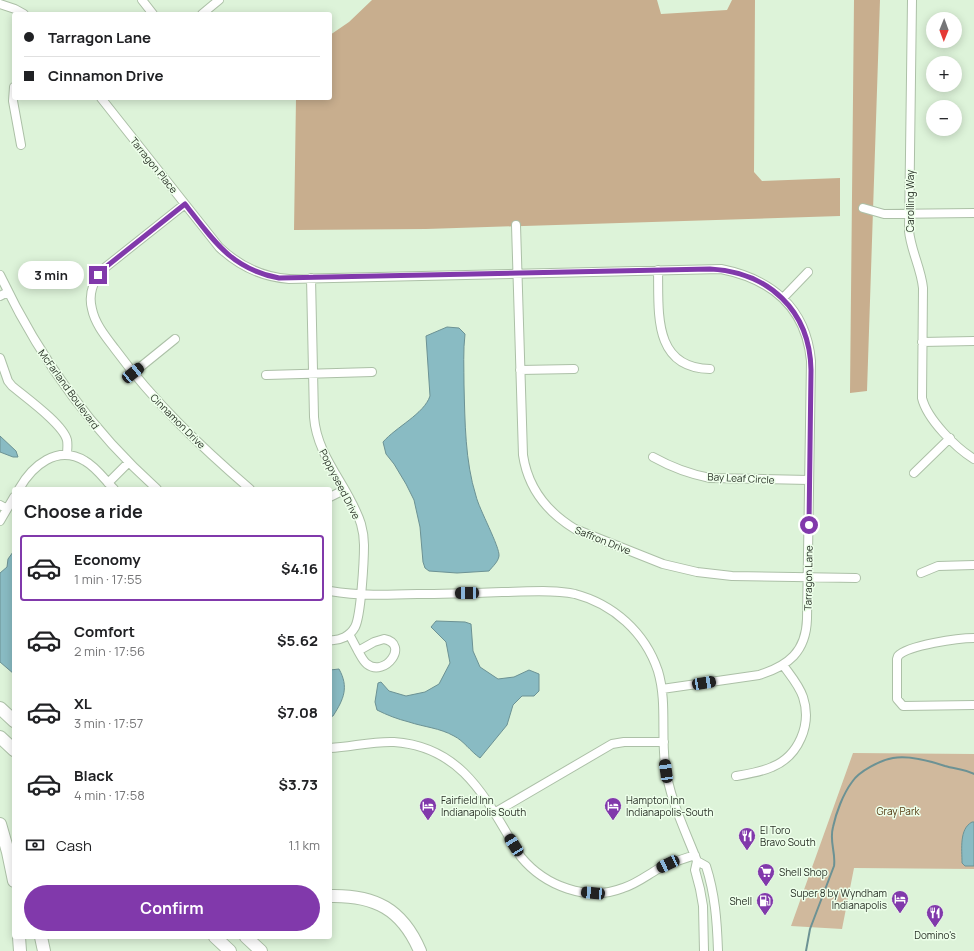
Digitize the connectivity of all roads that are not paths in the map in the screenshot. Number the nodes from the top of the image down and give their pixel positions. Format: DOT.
graph roads {
  1 [pos="142,0"];
  2 [pos="219,0"];
  3 [pos="912,0"];
  4 [pos="6,4"];
  5 [pos="20,12"];
  6 [pos="151,12"];
  7 [pos="204,12"];
  8 [pos="13,100"];
  9 [pos="103,100"];
  10 [pos="21,145"];
  11 [pos="185,204"];
  12 [pos="863,208"];
  13 [pos="974,213"];
  14 [pos="910,214"];
  15 [pos="516,225"];
  16 [pos="658,270"];
  17 [pos="808,272"];
  18 [pos="518,273"];
  19 [pos="0,275"];
  20 [pos="311,278"];
  21 [pos="8,292"];
  22 [pos="0,296"];
  23 [pos="783,298"];
  24 [pos="175,339"];
  25 [pos="974,341"];
  26 [pos="922,342"];
  27 [pos="0,358"];
  28 [pos="574,369"];
  29 [pos="710,369"];
  30 [pos="520,370"];
  31 [pos="372,372"];
  32 [pos="133,373"];
  33 [pos="313,374"];
  34 [pos="266,375"];
  35 [pos="950,438"];
  36 [pos="66,455"];
  37 [pos="653,457"];
  38 [pos="974,459"];
  39 [pos="129,462"];
  40 [pos="914,473"];
  41 [pos="809,480"];
  42 [pos="108,483"];
  43 [pos="20,487"];
  44 [pos="112,487"];
  45 [pos="155,487"];
  46 [pos="248,487"];
  47 [pos="344,490"];
  48 [pos="332,496"];
  49 [pos="12,499"];
  50 [pos="4,507"];
  51 [pos="0,521"];
  52 [pos="974,565"];
  53 [pos="921,573"];
  54 [pos="808,577"];
  55 [pos="856,578"];
  56 [pos="332,591"];
  57 [pos="360,594"];
  58 [pos="349,634"];
  59 [pos="974,638"];
  60 [pos="332,640"];
  61 [pos="358,651"];
  62 [pos="783,665"];
  63 [pos="662,689"];
  64 [pos="974,705"];
  65 [pos="0,708"];
  66 [pos="12,719"];
  67 [pos="0,737"];
  68 [pos="664,742"];
  69 [pos="12,748"];
  70 [pos="332,748"];
  71 [pos="736,776"];
  72 [pos="494,812"];
  73 [pos="0,824"];
  74 [pos="696,858"];
  75 [pos="12,871"];
  76 [pos="332,896"];
  77 [pos="19,939"];
  78 [pos="41,939"];
  79 [pos="209,939"];
  80 [pos="248,939"];
  81 [pos="222,944"];
  82 [pos="20,951"];
  83 [pos="44,951"];
  84 [pos="261,951"];
  85 [pos="420,951"];
  86 [pos="704,951"];
  87 [pos="718,951"];
  1 -- 6 [label="street"];
  2 -- 7 [label="street"];
  3 -- 14 [label="street, Carolling Way"];
  4 -- 5 [label="street"];
  8 -- 10 [label="street"];
  9 -- 11 [label="street, Tarragon Place"];
  11 -- 20 [label="street, Tarragon Place"];
  11 -- 32 [label="street, Cinnamon Drive"];
  12 -- 14 [label="street"];
  13 -- 14 [label="street"];
  14 -- 26 [label="street, Carolling Way"];
  15 -- 18 [label="street, Saffron Drive"];
  16 -- 18 [label="street, Tarragon Lane"];
  16 -- 23 [label="street, Tarragon Lane"];
  16 -- 29 [label="street"];
  17 -- 23 [label="street"];
  18 -- 20 [label="street, Tarragon Place"];
  18 -- 30 [label="street, Saffron Drive"];
  19 -- 21 [label="street, McFarland Boulevard"];
  20 -- 33 [label="street, Poppyseed Drive"];
  21 -- 22 [label="street"];
  21 -- 39 [label="street, McFarland Boulevard"];
  23 -- 41 [label="street, Tarragon Lane"];
  24 -- 32 [label="street"];
  25 -- 26 [label="street"];
  26 -- 35 [label="street, Carolling Way"];
  27 -- 36 [label="street"];
  28 -- 30 [label="street"];
  30 -- 54 [label="street, Saffron Drive"];
  31 -- 33 [label="street"];
  32 -- 46 [label="street, Cinnamon Drive"];
  33 -- 34 [label="street"];
  33 -- 47 [label="street, Poppyseed Drive"];
  35 -- 38 [label="street, Carolling Way"];
  35 -- 40 [label="street"];
  36 -- 42 [label="street"];
  36 -- 43 [label="street"];
  37 -- 41 [label="street, Bay Leaf Circle"];
  39 -- 42 [label="street"];
  39 -- 45 [label="street, McFarland Boulevard"];
  41 -- 54 [label="street, Tarragon Lane"];
  42 -- 44 [label="street"];
  47 -- 48 [label="street"];
  47 -- 57 [label="street, Poppyseed Drive"];
  49 -- 50 [label="street"];
  50 -- 51 [label="street"];
  52 -- 53 [label="street"];
  54 -- 55 [label="street, Saffron Drive"];
  54 -- 62 [label="street, Tarragon Lane"];
  56 -- 57 [label="street"];
  57 -- 58 [label="street, Poppyseed Drive"];
  57 -- 63 [label="street"];
  58 -- 60 [label="street"];
  58 -- 61 [label="street"];
  59 -- 64 [label="street"];
  62 -- 63 [label="street"];
  62 -- 71 [label="street"];
  63 -- 68 [label="street"];
  65 -- 66 [label="highway"];
  67 -- 69 [label="highway"];
  68 -- 72 [label="street"];
  68 -- 74 [label="street"];
  70 -- 72 [label="street"];
  72 -- 74 [label="street"];
  73 -- 75 [label="highway"];
  74 -- 86 [label="street"];
  74 -- 87 [label="street"];
  76 -- 85 [label="highway"];
  77 -- 82 [label="highway"];
  78 -- 83 [label="highway"];
  79 -- 81 [label="highway"];
  80 -- 84 [label="highway"];
}
